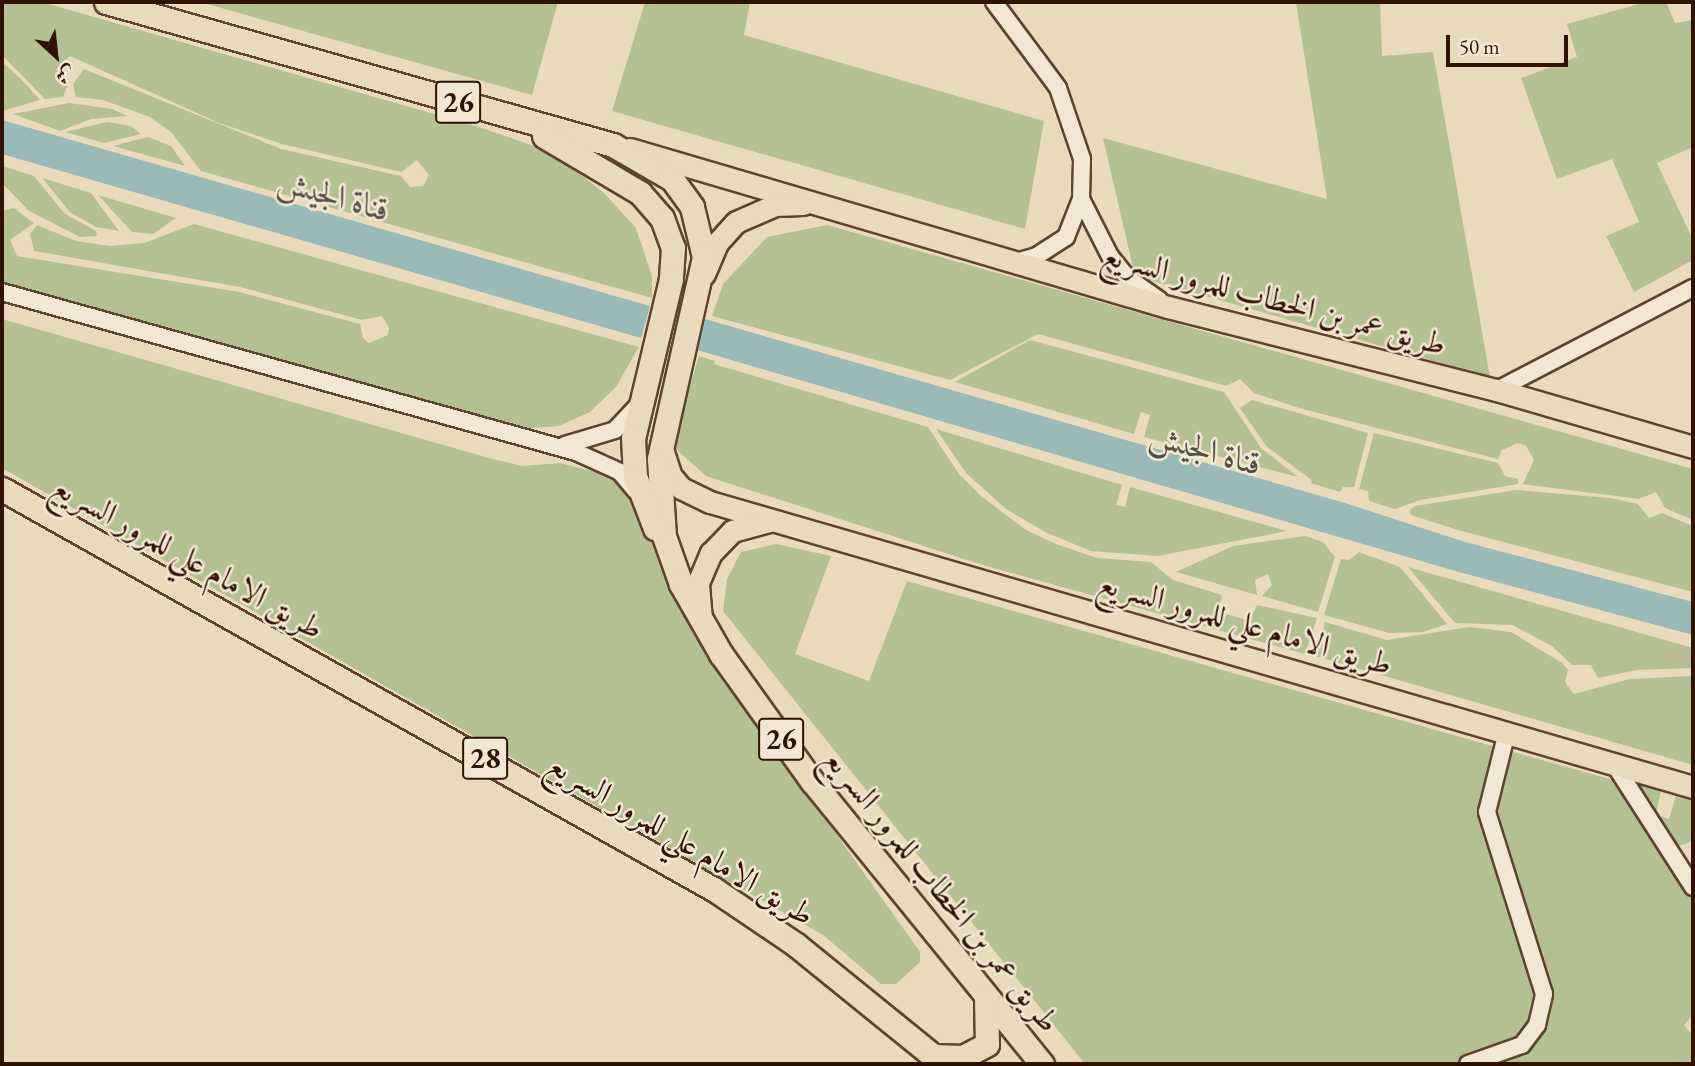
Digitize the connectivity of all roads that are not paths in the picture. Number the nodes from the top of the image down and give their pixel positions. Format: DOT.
graph roads {
  1 [pos="106,2"];
  2 [pos="994,2"];
  3 [pos="453,101"];
  4 [pos="613,145"];
  5 [pos="1081,199"];
  6 [pos="839,208"];
  7 [pos="1015,262"];
  8 [pos="1693,288"];
  9 [pos="2,292"];
  10 [pos="696,300"];
  11 [pos="1168,307"];
  12 [pos="1497,390"];
  13 [pos="640,402"];
  14 [pos="664,432"];
  15 [pos="548,444"];
  16 [pos="1693,447"];
  17 [pos="2,489"];
  18 [pos="646,507"];
  19 [pos="779,521"];
  20 [pos="681,584"];
  21 [pos="706,630"];
  22 [pos="1507,732"];
  23 [pos="1614,764"];
  24 [pos="1693,787"];
  25 [pos="1693,887"];
  26 [pos="986,1000"];
  27 [pos="938,1060"];
  28 [pos="1042,1064"];
  29 [pos="1468,1064"];
  1 -- 3 [label="highway, طريق عمر بن الخطاب للمرور السريع / 26"];
  2 -- 5 [label="street"];
  3 -- 4 [label="highway, طريق عمر بن الخطاب للمرور السريع / 26"];
  3 -- 13 [label="highway"];
  4 -- 6 [label="main road, طريق عمر بن الخطاب للمرور السريع / 26"];
  4 -- 10 [label="highway, طريق عمر بن الخطاب للمرور السريع / 26"];
  5 -- 7 [label="street"];
  5 -- 11 [label="street"];
  6 -- 7 [label="main road, طريق عمر بن الخطاب للمرور السريع / 26"];
  6 -- 10 [label="main road, طريق عمر بن الخطاب للمرور السريع / 26"];
  7 -- 11 [label="main road, طريق عمر بن الخطاب للمرور السريع / 26"];
  8 -- 12 [label="street"];
  9 -- 15 [label="street"];
  10 -- 14 [label="highway, طريق عمر بن الخطاب للمرور السريع / 26"];
  11 -- 12 [label="main road, طريق عمر بن الخطاب للمرور السريع / 26"];
  12 -- 16 [label="main road, طريق عمر بن الخطاب للمرور السريع / 26"];
  13 -- 15 [label="street"];
  13 -- 18 [label="highway"];
  14 -- 19 [label="main road, طريق الامام علي للمرور السريع"];
  14 -- 20 [label="highway, طريق عمر بن الخطاب للمرور السريع / 26"];
  15 -- 18 [label="street"];
  17 -- 27 [label="highway, طريق الامام علي للمرور السريع / 28"];
  18 -- 20 [label="highway"];
  19 -- 21 [label="main road, طريق الامام علي للمرور السريع"];
  19 -- 22 [label="main road, طريق الامام علي للمرور السريع"];
  20 -- 21 [label="highway, طريق عمر بن الخطاب للمرور السريع / 26"];
  21 -- 26 [label="highway, طريق عمر بن الخطاب للمرور السريع / 26"];
  22 -- 23 [label="main road, طريق الامام علي للمرور السريع"];
  22 -- 29 [label="street"];
  23 -- 24 [label="main road, طريق الامام علي للمرور السريع"];
  23 -- 25 [label="street"];
  26 -- 27 [label="highway"];
  26 -- 28 [label="highway, طريق عمر بن الخطاب للمرور السريع / 26"];
}
